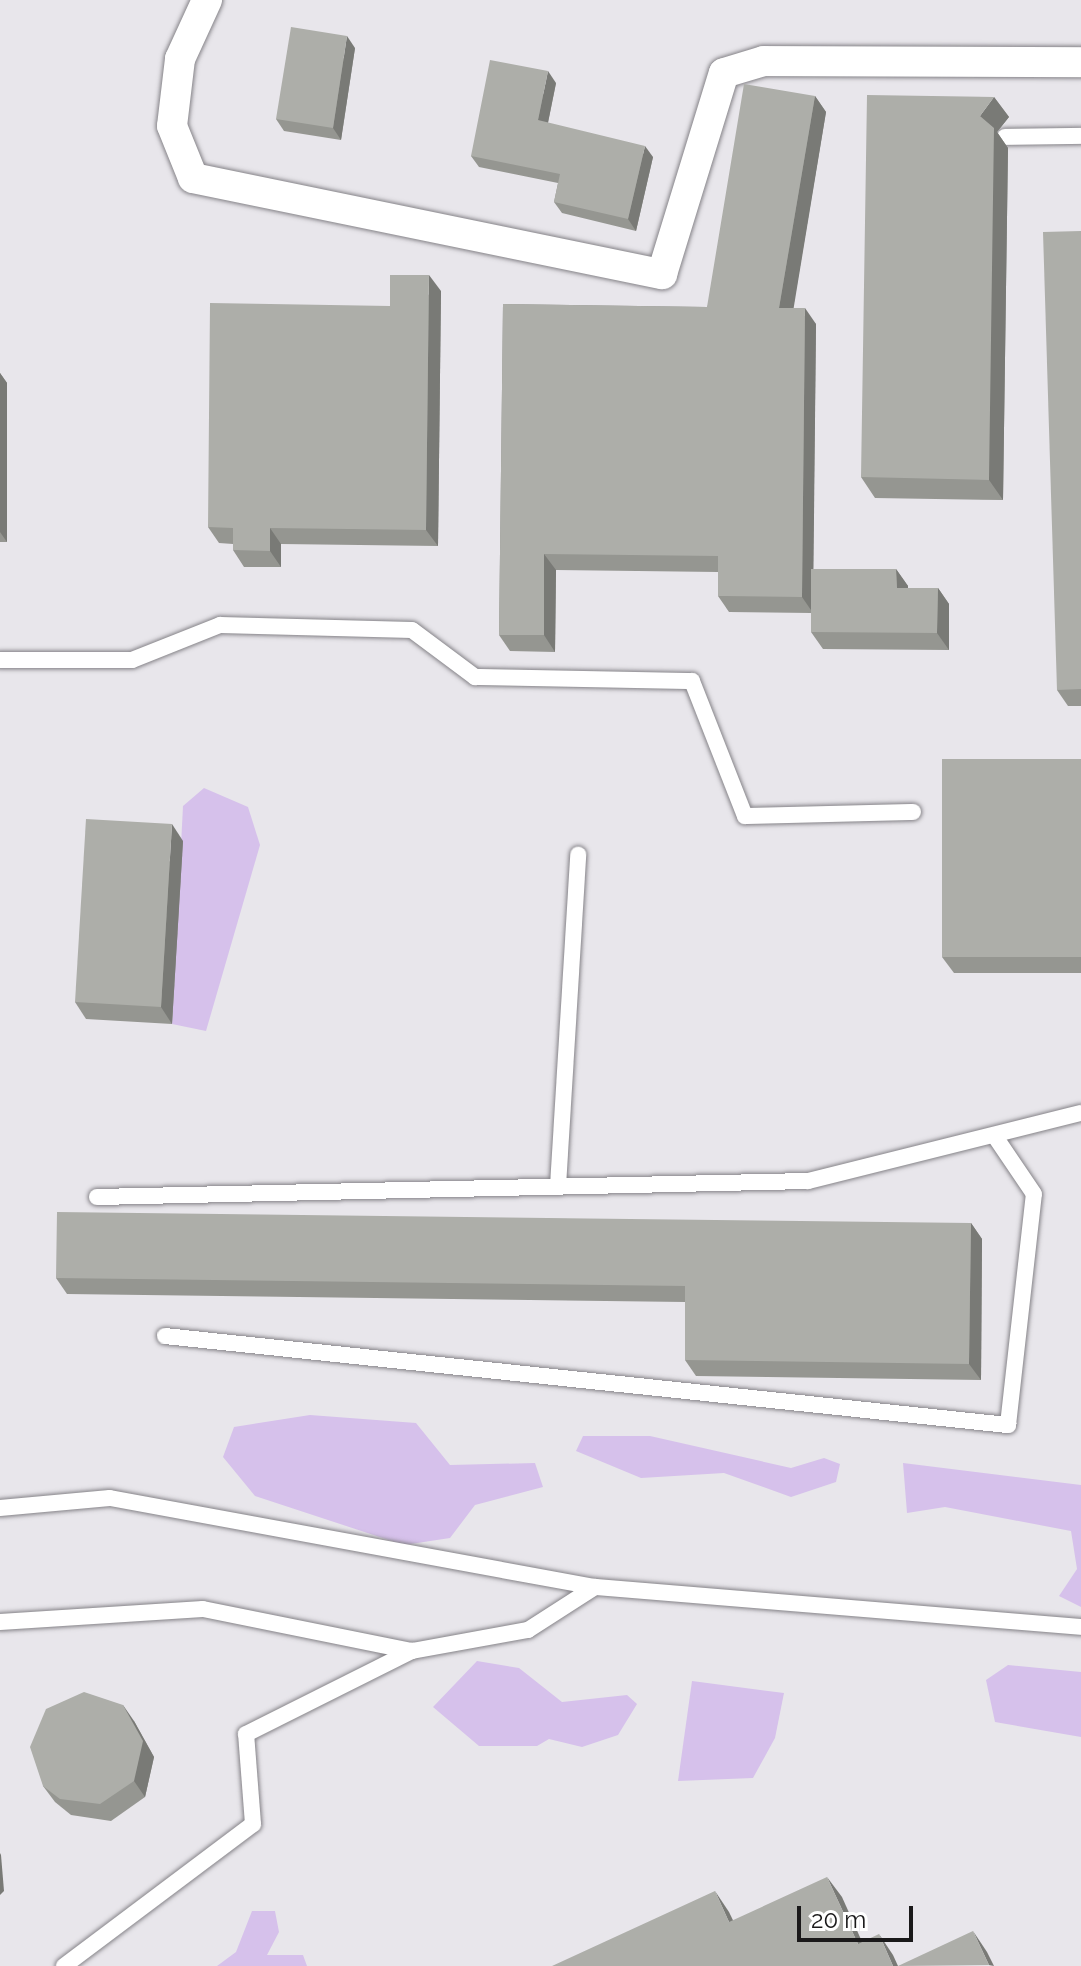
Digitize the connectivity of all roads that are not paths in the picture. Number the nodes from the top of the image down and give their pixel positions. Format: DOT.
graph roads {
  1 [pos="207,0"];
  2 [pos="1081,62"];
  3 [pos="1081,136"];
  4 [pos="1005,137"];
  5 [pos="0,660"];
  6 [pos="913,812"];
  7 [pos="578,855"];
  8 [pos="1081,1113"];
  9 [pos="994,1135"];
  10 [pos="558,1186"];
  11 [pos="97,1197"];
  12 [pos="165,1336"];
  13 [pos="0,1508"];
  14 [pos="595,1587"];
  15 [pos="0,1622"];
  16 [pos="1081,1627"];
  17 [pos="412,1651"];
  18 [pos="64,1966"];
  1 -- 2 [label="street"];
  3 -- 4 [label="lane"];
  5 -- 6 [label="lane"];
  7 -- 10 [label="lane"];
  8 -- 9 [label="lane"];
  9 -- 10 [label="lane"];
  9 -- 12 [label="lane"];
  10 -- 11 [label="lane"];
  13 -- 14 [label="lane"];
  14 -- 16 [label="lane"];
  14 -- 17 [label="lane"];
  15 -- 17 [label="lane"];
  17 -- 18 [label="lane"];
}
